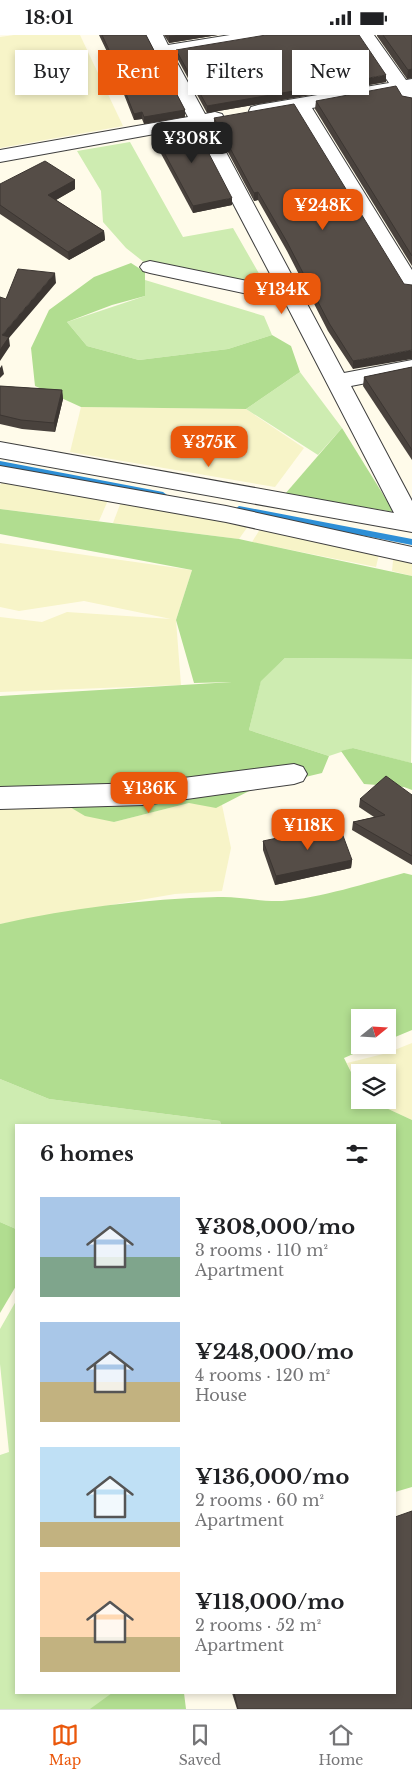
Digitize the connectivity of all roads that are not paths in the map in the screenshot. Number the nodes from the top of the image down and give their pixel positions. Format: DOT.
graph roads {
  1 [pos="265,35"];
  2 [pos="365,35"];
  3 [pos="158,43"];
  4 [pos="406,86"];
  5 [pos="412,103"];
  6 [pos="300,104"];
  7 [pos="199,121"];
  8 [pos="0,156"];
  9 [pos="150,267"];
  10 [pos="412,287"];
  11 [pos="292,297"];
  12 [pos="412,367"];
  13 [pos="337,382"];
  14 [pos="0,451"];
  15 [pos="0,474"];
  16 [pos="404,490"];
  17 [pos="412,524"];
  18 [pos="412,555"];
  19 [pos="294,774"];
  20 [pos="0,798"];
  1 -- 3 [label="street"];
  2 -- 4 [label="street"];
  3 -- 7 [label="street"];
  4 -- 5 [label="street"];
  4 -- 6 [label="street"];
  6 -- 7 [label="street"];
  6 -- 10 [label="street"];
  7 -- 8 [label="street"];
  7 -- 11 [label="street"];
  9 -- 11 [label="street"];
  11 -- 13 [label="street"];
  12 -- 13 [label="street"];
  13 -- 16 [label="street"];
  14 -- 17 [label="street"];
  15 -- 18 [label="street"];
  16 -- 17 [label="street"];
  19 -- 20 [label="street"];
}
